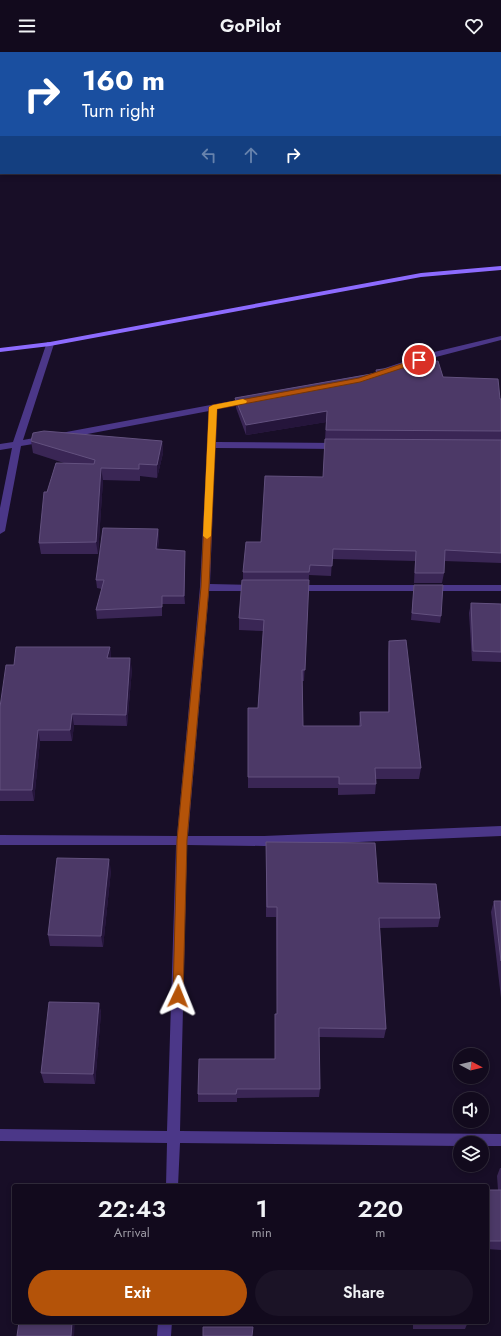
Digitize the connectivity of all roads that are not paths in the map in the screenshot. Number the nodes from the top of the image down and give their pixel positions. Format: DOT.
graph roads {
  1 [pos="501,268"];
  2 [pos="501,338"];
  3 [pos="50,344"];
  4 [pos="0,350"];
  5 [pos="382,372"];
  6 [pos="259,398"];
  7 [pos="213,407"];
  8 [pos="17,444"];
  9 [pos="211,445"];
  10 [pos="344,446"];
  11 [pos="0,447"];
  12 [pos="0,531"];
  13 [pos="205,587"];
  14 [pos="261,588"];
  15 [pos="285,588"];
  16 [pos="501,588"];
  17 [pos="501,832"];
  18 [pos="0,840"];
  19 [pos="182,840"];
  20 [pos="0,1135"];
  21 [pos="174,1136"];
  22 [pos="501,1140"];
  23 [pos="172,1184"];
  24 [pos="165,1324"];
  25 [pos="164,1336"];
  1 -- 3 [label="main road"];
  2 -- 5 [label="street"];
  3 -- 4 [label="main road"];
  3 -- 8 [label="street"];
  6 -- 7 [label="street"];
  7 -- 8 [label="street"];
  7 -- 9 [label="street"];
  8 -- 11 [label="street"];
  8 -- 12 [label="street"];
  9 -- 10 [label="street"];
  9 -- 13 [label="street"];
  13 -- 14 [label="street"];
  13 -- 19 [label="street"];
  15 -- 16 [label="street"];
  17 -- 19 [label="street"];
  18 -- 19 [label="street"];
  19 -- 21 [label="street"];
  20 -- 21 [label="street"];
  21 -- 22 [label="street"];
  21 -- 23 [label="street"];
  24 -- 25 [label="street"];
}
